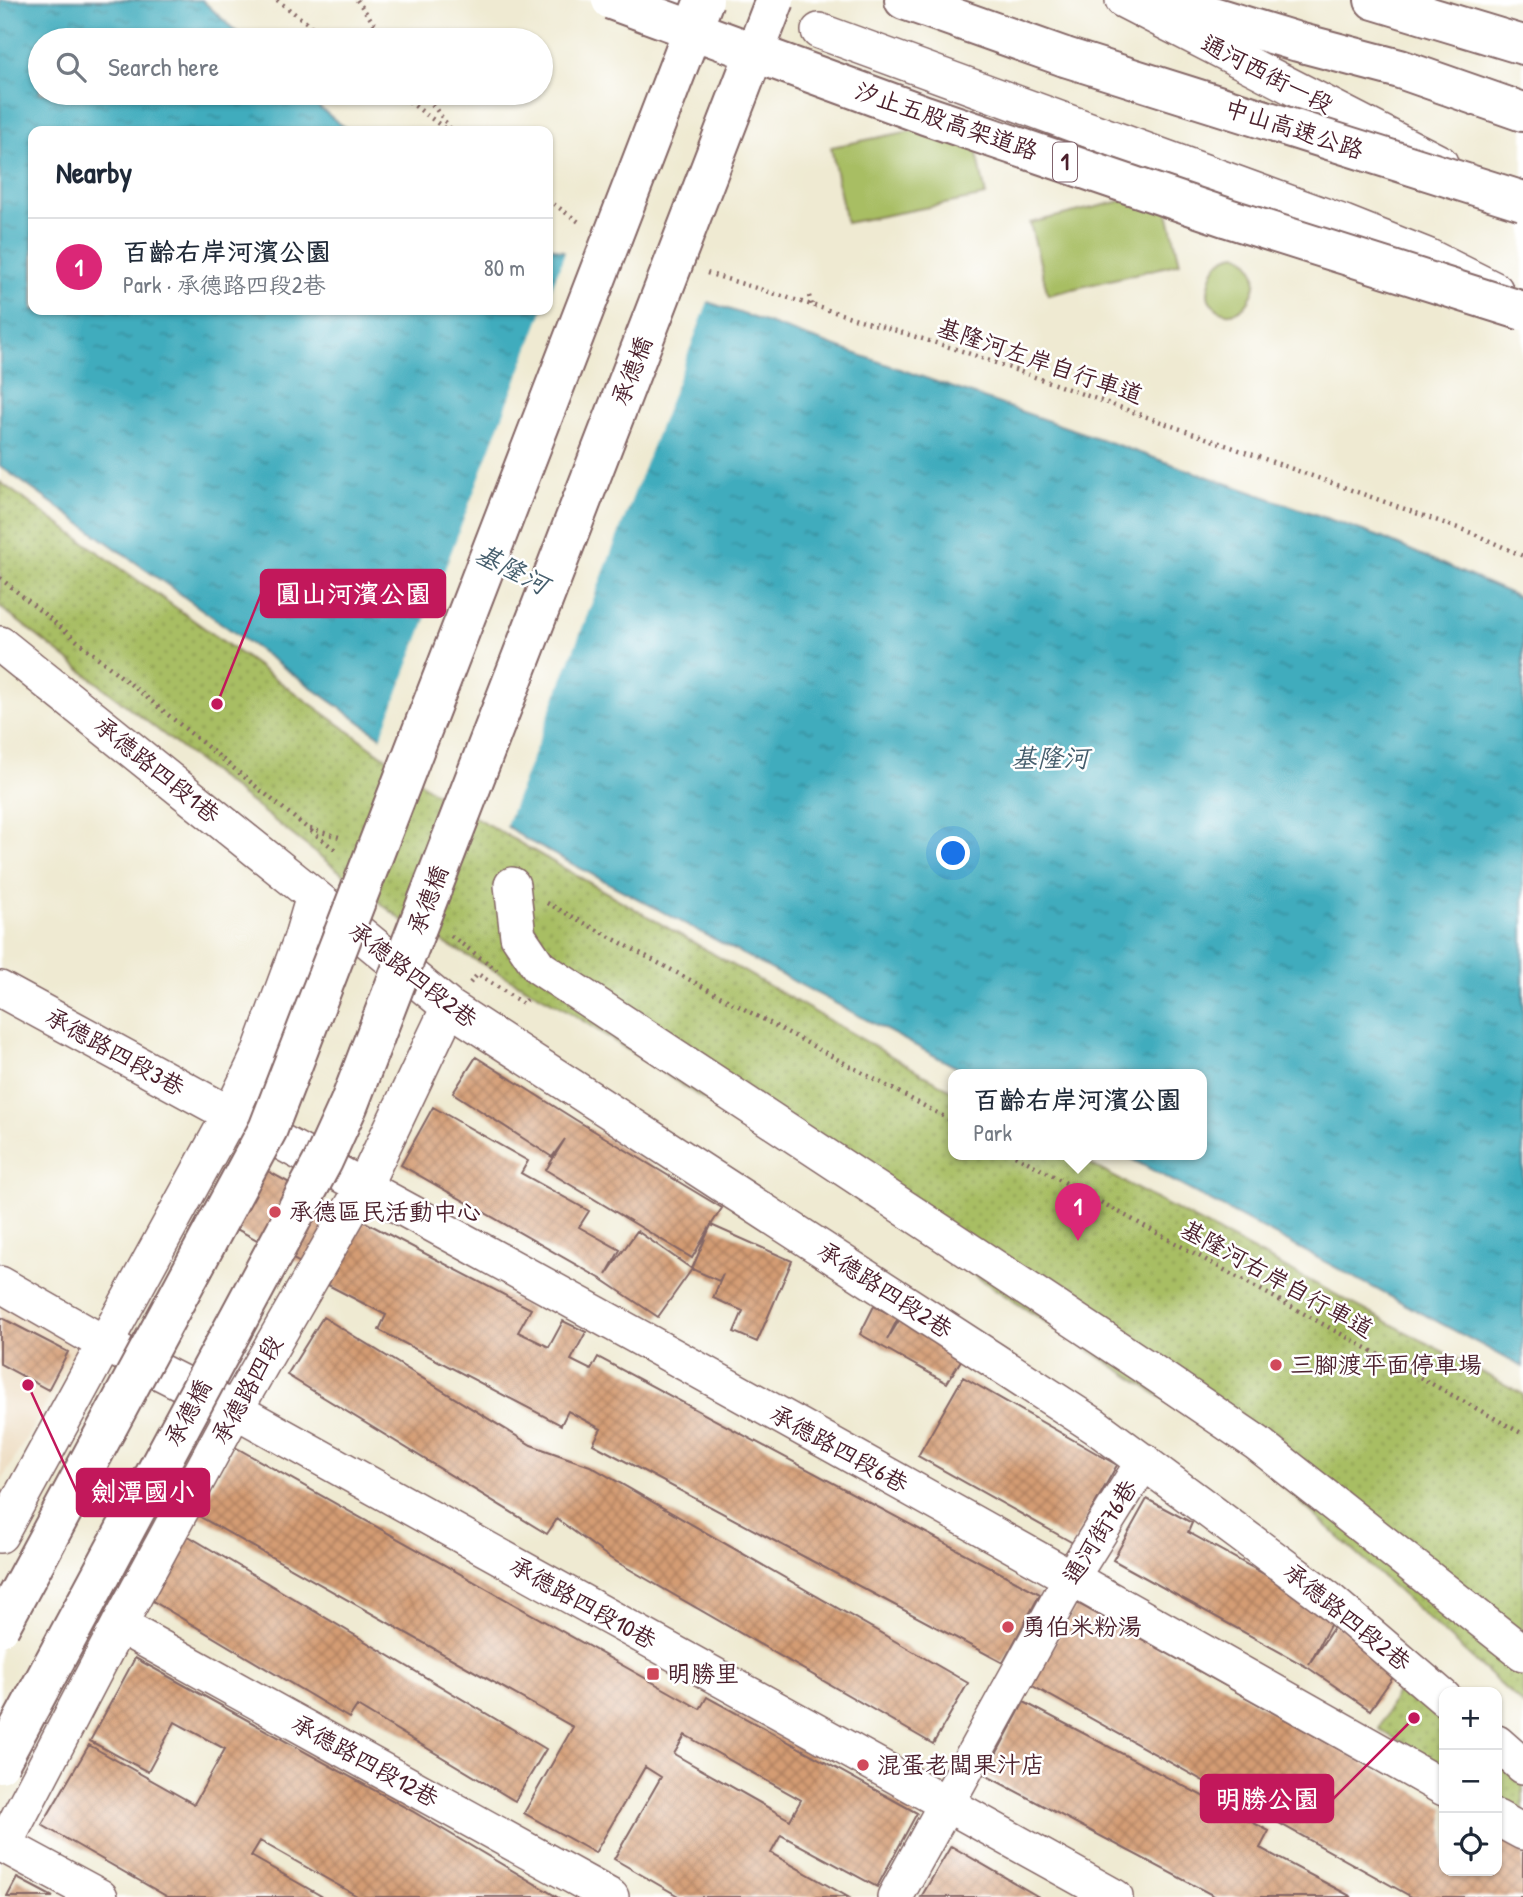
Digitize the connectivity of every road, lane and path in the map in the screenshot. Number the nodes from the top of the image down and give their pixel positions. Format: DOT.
graph roads {
  1 [pos="277,0"];
  2 [pos="357,0"];
  3 [pos="611,0"];
  4 [pos="704,0"];
  5 [pos="775,0"];
  6 [pos="904,0"];
  7 [pos="1123,0"];
  8 [pos="1160,0"];
  9 [pos="1374,0"];
  10 [pos="313,28"];
  11 [pos="377,28"];
  12 [pos="819,31"];
  13 [pos="1523,45"];
  14 [pos="1400,69"];
  15 [pos="1523,85"];
  16 [pos="414,105"];
  17 [pos="432,105"];
  18 [pos="1523,112"];
  19 [pos="443,126"];
  20 [pos="447,126"];
  21 [pos="553,203"];
  22 [pos="1523,204"];
  23 [pos="589,228"];
  24 [pos="695,268"];
  25 [pos="810,296"];
  26 [pos="1523,303"];
  27 [pos="813,306"];
  28 [pos="1523,311"];
  29 [pos="1523,556"];
  30 [pos="0,644"];
  31 [pos="512,885"];
  32 [pos="314,896"];
  33 [pos="0,989"];
  34 [pos="449,1007"];
  35 [pos="230,1115"];
  36 [pos="1024,1160"];
  37 [pos="363,1186"];
  38 [pos="0,1284"];
  39 [pos="105,1343"];
  40 [pos="235,1410"];
  41 [pos="1523,1434"];
  42 [pos="1144,1461"];
  43 [pos="0,1535"];
  44 [pos="1071,1578"];
  45 [pos="119,1625"];
  46 [pos="0,1627"];
  47 [pos="1523,1653"];
  48 [pos="1439,1694"];
  49 [pos="1502,1747"];
  50 [pos="0,1763"];
  51 [pos="1523,1766"];
  52 [pos="1439,1785"];
  53 [pos="946,1804"];
  54 [pos="1502,1821"];
  55 [pos="1523,1832"];
  56 [pos="2,1844"];
  57 [pos="100,1897"];
  58 [pos="611,1897"];
  59 [pos="895,1897"];
  60 [pos="1115,1897"];
  1 -- 10 [label="path"];
  2 -- 11 [label="path"];
  3 -- 28 [label="main road, 汐止五股高架道路 / 1, bridge"];
  4 -- 46 [label="main road, bridge"];
  5 -- 50 [label="main road, 承德橋, bridge"];
  6 -- 22 [label="main road, 中山高速公路, bridge"];
  7 -- 22 [label="street, 通河西街一段"];
  8 -- 14 [label="main road"];
  9 -- 13 [label="main road"];
  12 -- 26 [label="street"];
  14 -- 15 [label="main road"];
  14 -- 18 [label="main road"];
  16 -- 19 [label="path"];
  17 -- 20 [label="path"];
  21 -- 23 [label="path"];
  24 -- 27 [label="path, 基隆河左岸自行車道"];
  25 -- 27 [label="path"];
  27 -- 29 [label="path, 基隆河左岸自行車道"];
  30 -- 32 [label="street, 承德路四段1巷"];
  31 -- 47 [label="street"];
  32 -- 34 [label="street, 承德路四段2巷"];
  32 -- 35 [label="street"];
  33 -- 35 [label="street, 承德路四段3巷"];
  34 -- 37 [label="street, 承德路四段"];
  34 -- 42 [label="street, 承德路四段2巷"];
  35 -- 37 [label="street, 承德路四段6巷"];
  35 -- 39 [label="street"];
  36 -- 41 [label="path, 基隆河右岸自行車道"];
  37 -- 40 [label="street, 承德路四段"];
  37 -- 44 [label="street, 承德路四段6巷"];
  38 -- 39 [label="street, 承德路四段10巷"];
  39 -- 40 [label="street, 承德路四段10巷"];
  39 -- 43 [label="street"];
  40 -- 45 [label="street, 承德路四段"];
  40 -- 53 [label="street, 承德路四段10巷"];
  42 -- 44 [label="street, 通河街76巷"];
  42 -- 48 [label="street, 承德路四段2巷"];
  44 -- 52 [label="street, 承德路四段6巷"];
  44 -- 53 [label="street, 通河街76巷"];
  45 -- 56 [label="street, 承德路四段"];
  45 -- 58 [label="street, 承德路四段12巷"];
  49 -- 51 [label="street"];
  53 -- 59 [label="street, 通河街76巷"];
  53 -- 60 [label="street, 承德路四段10巷"];
  54 -- 55 [label="street"];
  56 -- 57 [label="street"];
}
